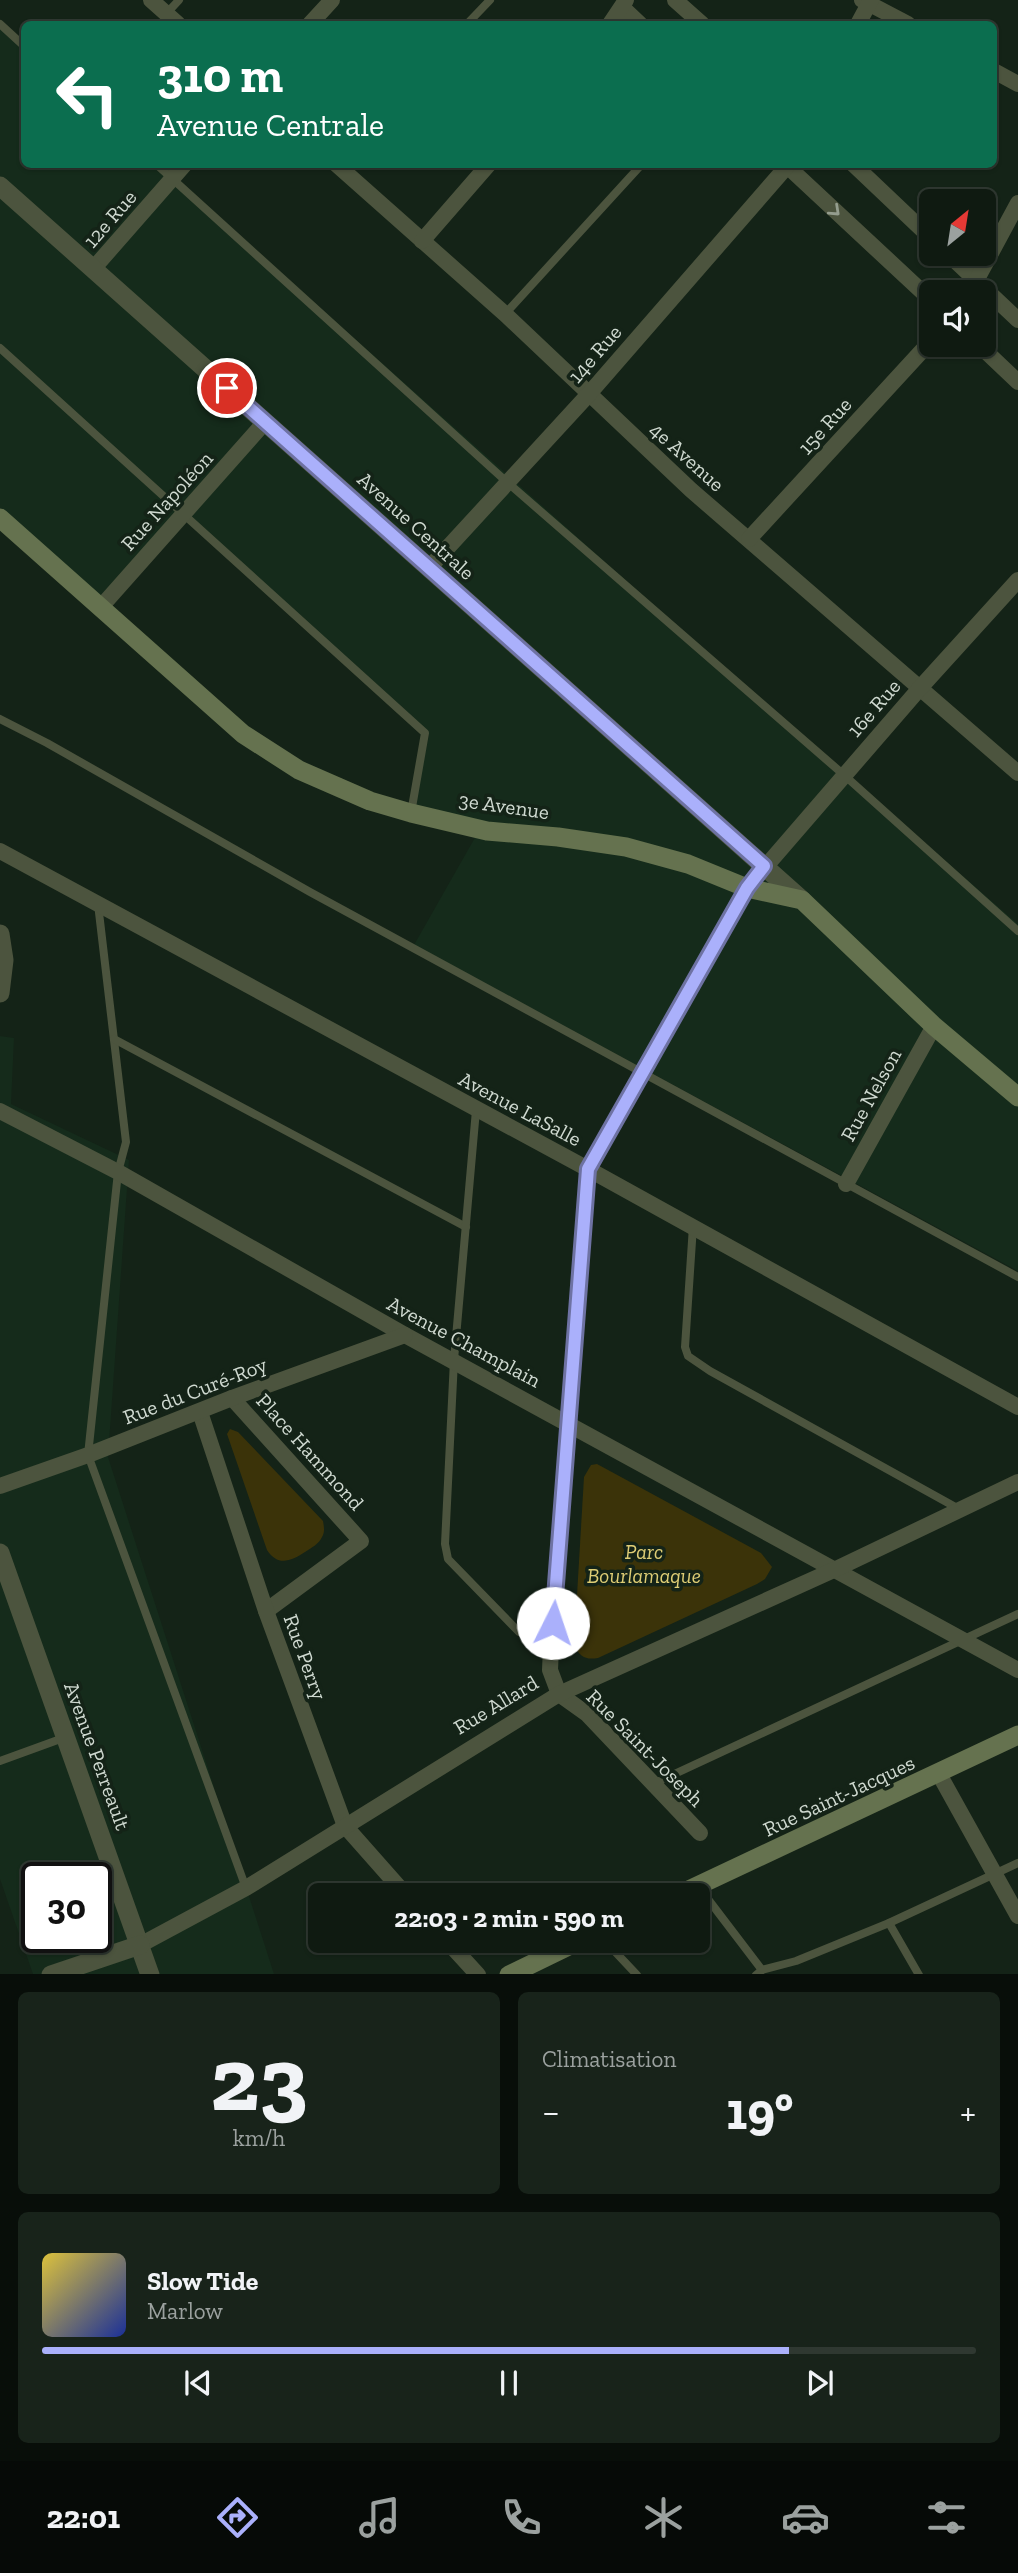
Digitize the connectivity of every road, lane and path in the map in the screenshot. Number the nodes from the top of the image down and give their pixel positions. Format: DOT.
graph roads {
  1 [pos="151,0"];
  2 [pos="179,0"];
  3 [pos="332,0"];
  4 [pos="490,0"];
  5 [pos="676,0"];
  6 [pos="867,1"];
  7 [pos="624,3"];
  8 [pos="172,19"];
  9 [pos="313,21"];
  10 [pos="470,21"];
  11 [pos="612,21"];
  12 [pos="638,21"];
  13 [pos="699,21"];
  14 [pos="859,21"];
  15 [pos="903,21"];
  16 [pos="0,24"];
  17 [pos="21,43"];
  18 [pos="997,73"];
  19 [pos="1018,84"];
  20 [pos="160,168"];
  21 [pos="182,168"];
  22 [pos="340,168"];
  23 [pos="486,168"];
  24 [pos="638,168"];
  25 [pos="784,168"];
  26 [pos="790,168"];
  27 [pos="857,168"];
  28 [pos="172,180"];
  29 [pos="0,186"];
  30 [pos="1018,203"];
  31 [pos="919,227"];
  32 [pos="422,241"];
  33 [pos="957,266"];
  34 [pos="93,270"];
  35 [pos="968,280"];
  36 [pos="977,280"];
  37 [pos="919,289"];
  38 [pos="996,304"];
  39 [pos="505,314"];
  40 [pos="1018,320"];
  41 [pos="0,348"];
  42 [pos="919,354"];
  43 [pos="992,357"];
  44 [pos="1018,382"];
  45 [pos="588,395"];
  46 [pos="265,422"];
  47 [pos="508,482"];
  48 [pos="182,515"];
  49 [pos="0,518"];
  50 [pos="749,539"];
  51 [pos="429,568"];
  52 [pos="1018,580"];
  53 [pos="100,608"];
  54 [pos="920,688"];
  55 [pos="0,719"];
  56 [pos="1018,773"];
  57 [pos="844,775"];
  58 [pos="411,813"];
  59 [pos="0,851"];
  60 [pos="764,866"];
  61 [pos="747,888"];
  62 [pos="802,900"];
  63 [pos="98,904"];
  64 [pos="1018,931"];
  65 [pos="0,934"];
  66 [pos="0,993"];
  67 [pos="934,1026"];
  68 [pos="114,1040"];
  69 [pos="642,1071"];
  70 [pos="1018,1097"];
  71 [pos="476,1110"];
  72 [pos="0,1111"];
  73 [pos="588,1169"];
  74 [pos="118,1172"];
  75 [pos="846,1183"];
  76 [pos="693,1226"];
  77 [pos="466,1227"];
  78 [pos="1018,1277"];
  79 [pos="405,1335"];
  80 [pos="454,1360"];
  81 [pos="232,1398"];
  82 [pos="1018,1407"];
  83 [pos="200,1412"];
  84 [pos="569,1423"];
  85 [pos="88,1455"];
  86 [pos="1018,1482"];
  87 [pos="0,1486"];
  88 [pos="960,1510"];
  89 [pos="1,1563"];
  90 [pos="836,1569"];
  91 [pos="266,1611"];
  92 [pos="1018,1614"];
  93 [pos="961,1640"];
  94 [pos="551,1647"];
  95 [pos="1018,1670"];
  96 [pos="559,1694"];
  97 [pos="1018,1735"];
  98 [pos="66,1737"];
  99 [pos="0,1761"];
  100 [pos="939,1774"];
  101 [pos="653,1784"];
  102 [pos="345,1826"];
  103 [pos="700,1833"];
  104 [pos="1018,1863"];
  105 [pos="995,1875"];
  106 [pos="396,1883"];
  107 [pos="704,1883"];
  108 [pos="246,1888"];
  109 [pos="710,1903"];
  110 [pos="1018,1916"];
  111 [pos="889,1923"];
  112 [pos="140,1945"];
  113 [pos="458,1953"];
  114 [pos="554,1953"];
  115 [pos="616,1953"];
  116 [pos="759,1972"];
  117 [pos="54,1974"];
  118 [pos="150,1974"];
  119 [pos="477,1974"];
  120 [pos="511,1974"];
  121 [pos="636,1974"];
  122 [pos="918,1974"];
  1 -- 8 [label="street"];
  2 -- 8 [label="lane"];
  3 -- 9 [label="street"];
  4 -- 10 [label="lane"];
  5 -- 13 [label="street"];
  6 -- 14 [label="street"];
  6 -- 15 [label="street"];
  7 -- 11 [label="street"];
  7 -- 12 [label="street"];
  16 -- 17 [label="lane"];
  18 -- 19 [label="street"];
  20 -- 28 [label="lane"];
  21 -- 28 [label="street, 12e Rue"];
  22 -- 32 [label="street, 4e Avenue"];
  23 -- 32 [label="street"];
  24 -- 39 [label="lane"];
  25 -- 45 [label="street, 14e Rue"];
  26 -- 37 [label="street, one-way"];
  27 -- 31 [label="street"];
  28 -- 34 [label="street, 12e Rue"];
  28 -- 47 [label="lane"];
  29 -- 34 [label="street, Avenue Centrale"];
  30 -- 36 [label="street"];
  32 -- 39 [label="street, 4e Avenue"];
  33 -- 35 [label="street"];
  34 -- 46 [label="street, Avenue Centrale"];
  38 -- 40 [label="street"];
  39 -- 45 [label="street, 4e Avenue"];
  41 -- 48 [label="lane"];
  42 -- 50 [label="street, 15e Rue"];
  43 -- 44 [label="street"];
  45 -- 47 [label="street, 14e Rue"];
  45 -- 50 [label="street, 4e Avenue"];
  46 -- 48 [label="street, Rue Napoléon"];
  46 -- 51 [label="street, Avenue Centrale"];
  47 -- 51 [label="street, 14e Rue"];
  47 -- 57 [label="lane"];
  48 -- 53 [label="street, Rue Napoléon"];
  48 -- 58 [label="lane"];
  49 -- 53 [label="main road, 3e Avenue"];
  50 -- 54 [label="street, 4e Avenue"];
  51 -- 60 [label="street, Avenue Centrale"];
  52 -- 54 [label="street, 16e Rue"];
  53 -- 58 [label="main road, 3e Avenue"];
  54 -- 56 [label="street, 4e Avenue"];
  54 -- 57 [label="street, 16e Rue"];
  55 -- 69 [label="lane"];
  57 -- 60 [label="street, 16e Rue"];
  57 -- 64 [label="lane"];
  58 -- 61 [label="main road, 3e Avenue"];
  59 -- 63 [label="street, Avenue LaSalle"];
  60 -- 61 [label="street, 16e Rue"];
  60 -- 62 [label="street, Avenue Centrale"];
  61 -- 62 [label="main road, 3e Avenue"];
  61 -- 69 [label="street, 16e Rue"];
  62 -- 67 [label="main road"];
  63 -- 68 [label="lane"];
  63 -- 71 [label="street, Avenue LaSalle"];
  65 -- 66 [label="street"];
  67 -- 70 [label="main road"];
  67 -- 75 [label="street, Rue Nelson"];
  68 -- 74 [label="lane"];
  68 -- 77 [label="lane"];
  69 -- 73 [label="street, 16e Rue"];
  69 -- 75 [label="lane"];
  71 -- 73 [label="street, Avenue LaSalle"];
  71 -- 77 [label="lane"];
  72 -- 74 [label="street, Avenue Champlain"];
  73 -- 76 [label="street, Avenue LaSalle"];
  73 -- 84 [label="street"];
  74 -- 79 [label="street, Avenue Champlain"];
  74 -- 85 [label="lane"];
  75 -- 78 [label="lane"];
  76 -- 82 [label="street, Avenue LaSalle"];
  76 -- 88 [label="lane"];
  77 -- 80 [label="lane"];
  79 -- 80 [label="street, Avenue Champlain"];
  79 -- 81 [label="street, Rue du Curé-Roy"];
  80 -- 84 [label="street, Avenue Champlain"];
  80 -- 94 [label="lane"];
  81 -- 83 [label="street, Rue du Curé-Roy"];
  81 -- 91 [label="street, Place Hammond"];
  83 -- 85 [label="street, Rue du Curé-Roy"];
  83 -- 91 [label="street, Rue Perry"];
  84 -- 90 [label="street, Avenue Champlain"];
  84 -- 94 [label="street"];
  85 -- 87 [label="street, Rue du Curé-Roy"];
  85 -- 108 [label="lane"];
  86 -- 88 [label="street, Rue Allard"];
  88 -- 90 [label="street, Rue Allard"];
  89 -- 98 [label="street, Avenue Perreault"];
  90 -- 93 [label="street, Avenue Champlain"];
  90 -- 96 [label="street, Rue Allard"];
  91 -- 102 [label="street, Rue Perry"];
  92 -- 93 [label="lane"];
  93 -- 95 [label="street, Avenue Champlain"];
  93 -- 101 [label="lane"];
  94 -- 96 [label="street"];
  96 -- 101 [label="street, Rue Saint-Joseph"];
  96 -- 102 [label="street, Rue Allard"];
  97 -- 100 [label="main road, Rue Saint-Jacques"];
  98 -- 99 [label="lane"];
  98 -- 112 [label="street, Avenue Perreault"];
  100 -- 105 [label="street"];
  100 -- 107 [label="main road, Rue Saint-Jacques"];
  101 -- 103 [label="street, Rue Saint-Joseph"];
  102 -- 106 [label="street, Rue Perry"];
  102 -- 108 [label="street, Rue Allard"];
  104 -- 105 [label="lane"];
  105 -- 110 [label="street"];
  105 -- 111 [label="lane"];
  108 -- 112 [label="street, Rue Allard"];
  109 -- 116 [label="lane"];
  111 -- 116 [label="lane"];
  111 -- 122 [label="lane"];
  112 -- 117 [label="street, Rue Allard"];
  112 -- 118 [label="street, Avenue Perreault"];
  113 -- 119 [label="street"];
  114 -- 120 [label="main road"];
  115 -- 121 [label="lane"];
}
